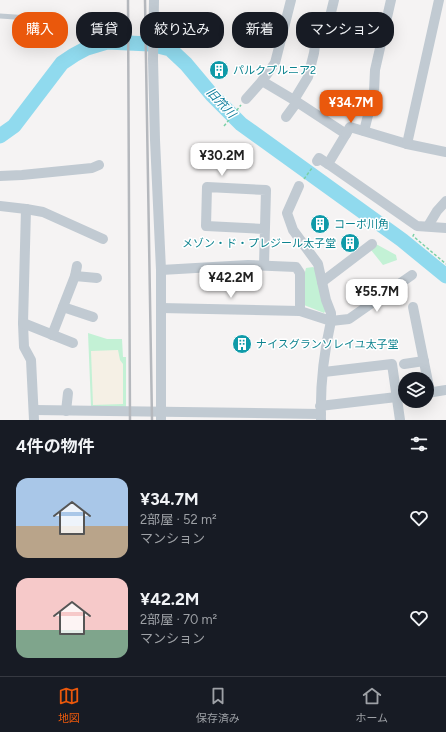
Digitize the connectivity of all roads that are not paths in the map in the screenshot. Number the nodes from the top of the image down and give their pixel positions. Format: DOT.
graph roads {
  1 [pos="154,0"];
  2 [pos="291,0"];
  3 [pos="334,0"];
  4 [pos="391,0"];
  5 [pos="439,0"];
  6 [pos="0,16"];
  7 [pos="12,17"];
  8 [pos="262,81"];
  9 [pos="296,101"];
  10 [pos="244,102"];
  11 [pos="286,117"];
  12 [pos="364,130"];
  13 [pos="346,134"];
  14 [pos="407,144"];
  15 [pos="446,152"];
  16 [pos="317,161"];
  17 [pos="328,164"];
  18 [pos="99,165"];
  19 [pos="0,176"];
  20 [pos="300,186"];
  21 [pos="446,201"];
  22 [pos="0,206"];
  23 [pos="26,208"];
  24 [pos="428,226"];
  25 [pos="446,228"];
  26 [pos="264,229"];
  27 [pos="103,239"];
  28 [pos="372,244"];
  29 [pos="264,265"];
  30 [pos="77,266"];
  31 [pos="161,270"];
  32 [pos="412,275"];
  33 [pos="75,276"];
  34 [pos="97,278"];
  35 [pos="322,282"];
  36 [pos="63,307"];
  37 [pos="413,307"];
  38 [pos="161,308"];
  39 [pos="300,311"];
  40 [pos="93,317"];
  41 [pos="331,321"];
  42 [pos="23,323"];
  43 [pos="52,335"];
  44 [pos="73,343"];
  45 [pos="424,361"];
  46 [pos="404,364"];
  47 [pos="324,372"];
  48 [pos="426,372"];
  49 [pos="398,385"];
  50 [pos="446,390"];
  51 [pos="434,392"];
  52 [pos="68,393"];
  53 [pos="398,397"];
  54 [pos="400,408"];
  55 [pos="66,411"];
  56 [pos="321,413"];
  57 [pos="35,415"];
  58 [pos="123,416"];
  59 [pos="161,416"];
  60 [pos="247,416"];
  61 [pos="295,416"];
  62 [pos="400,420"];
  1 -- 31 [label="street"];
  2 -- 8 [label="street"];
  3 -- 9 [label="street"];
  4 -- 12 [label="street"];
  5 -- 14 [label="street"];
  6 -- 7 [label="lane"];
  8 -- 9 [label="street"];
  8 -- 10 [label="street"];
  9 -- 11 [label="street"];
  9 -- 13 [label="street"];
  12 -- 13 [label="street"];
  12 -- 14 [label="street"];
  13 -- 17 [label="street"];
  14 -- 15 [label="street"];
  16 -- 17 [label="street"];
  17 -- 24 [label="street"];
  18 -- 19 [label="street"];
  20 -- 35 [label="street"];
  21 -- 24 [label="street"];
  22 -- 23 [label="street"];
  23 -- 27 [label="street"];
  23 -- 42 [label="street"];
  24 -- 25 [label="street"];
  26 -- 26 [label="street"];
  26 -- 29 [label="street"];
  28 -- 35 [label="street"];
  29 -- 31 [label="street"];
  29 -- 39 [label="street"];
  30 -- 33 [label="street"];
  31 -- 38 [label="street"];
  32 -- 41 [label="street"];
  33 -- 34 [label="street"];
  33 -- 36 [label="street"];
  35 -- 41 [label="street"];
  36 -- 40 [label="street"];
  36 -- 43 [label="street"];
  37 -- 45 [label="street"];
  38 -- 39 [label="street"];
  38 -- 59 [label="street"];
  39 -- 41 [label="street"];
  41 -- 47 [label="street"];
  42 -- 43 [label="street"];
  42 -- 57 [label="street"];
  43 -- 44 [label="street"];
  45 -- 46 [label="street"];
  45 -- 48 [label="street"];
  47 -- 49 [label="street"];
  47 -- 56 [label="street"];
  50 -- 51 [label="street"];
  52 -- 55 [label="street"];
  53 -- 56 [label="street"];
  54 -- 62 [label="street"];
  55 -- 57 [label="street"];
  55 -- 58 [label="street"];
  56 -- 61 [label="street"];
  58 -- 59 [label="street"];
  59 -- 60 [label="street"];
  60 -- 61 [label="street"];
}
